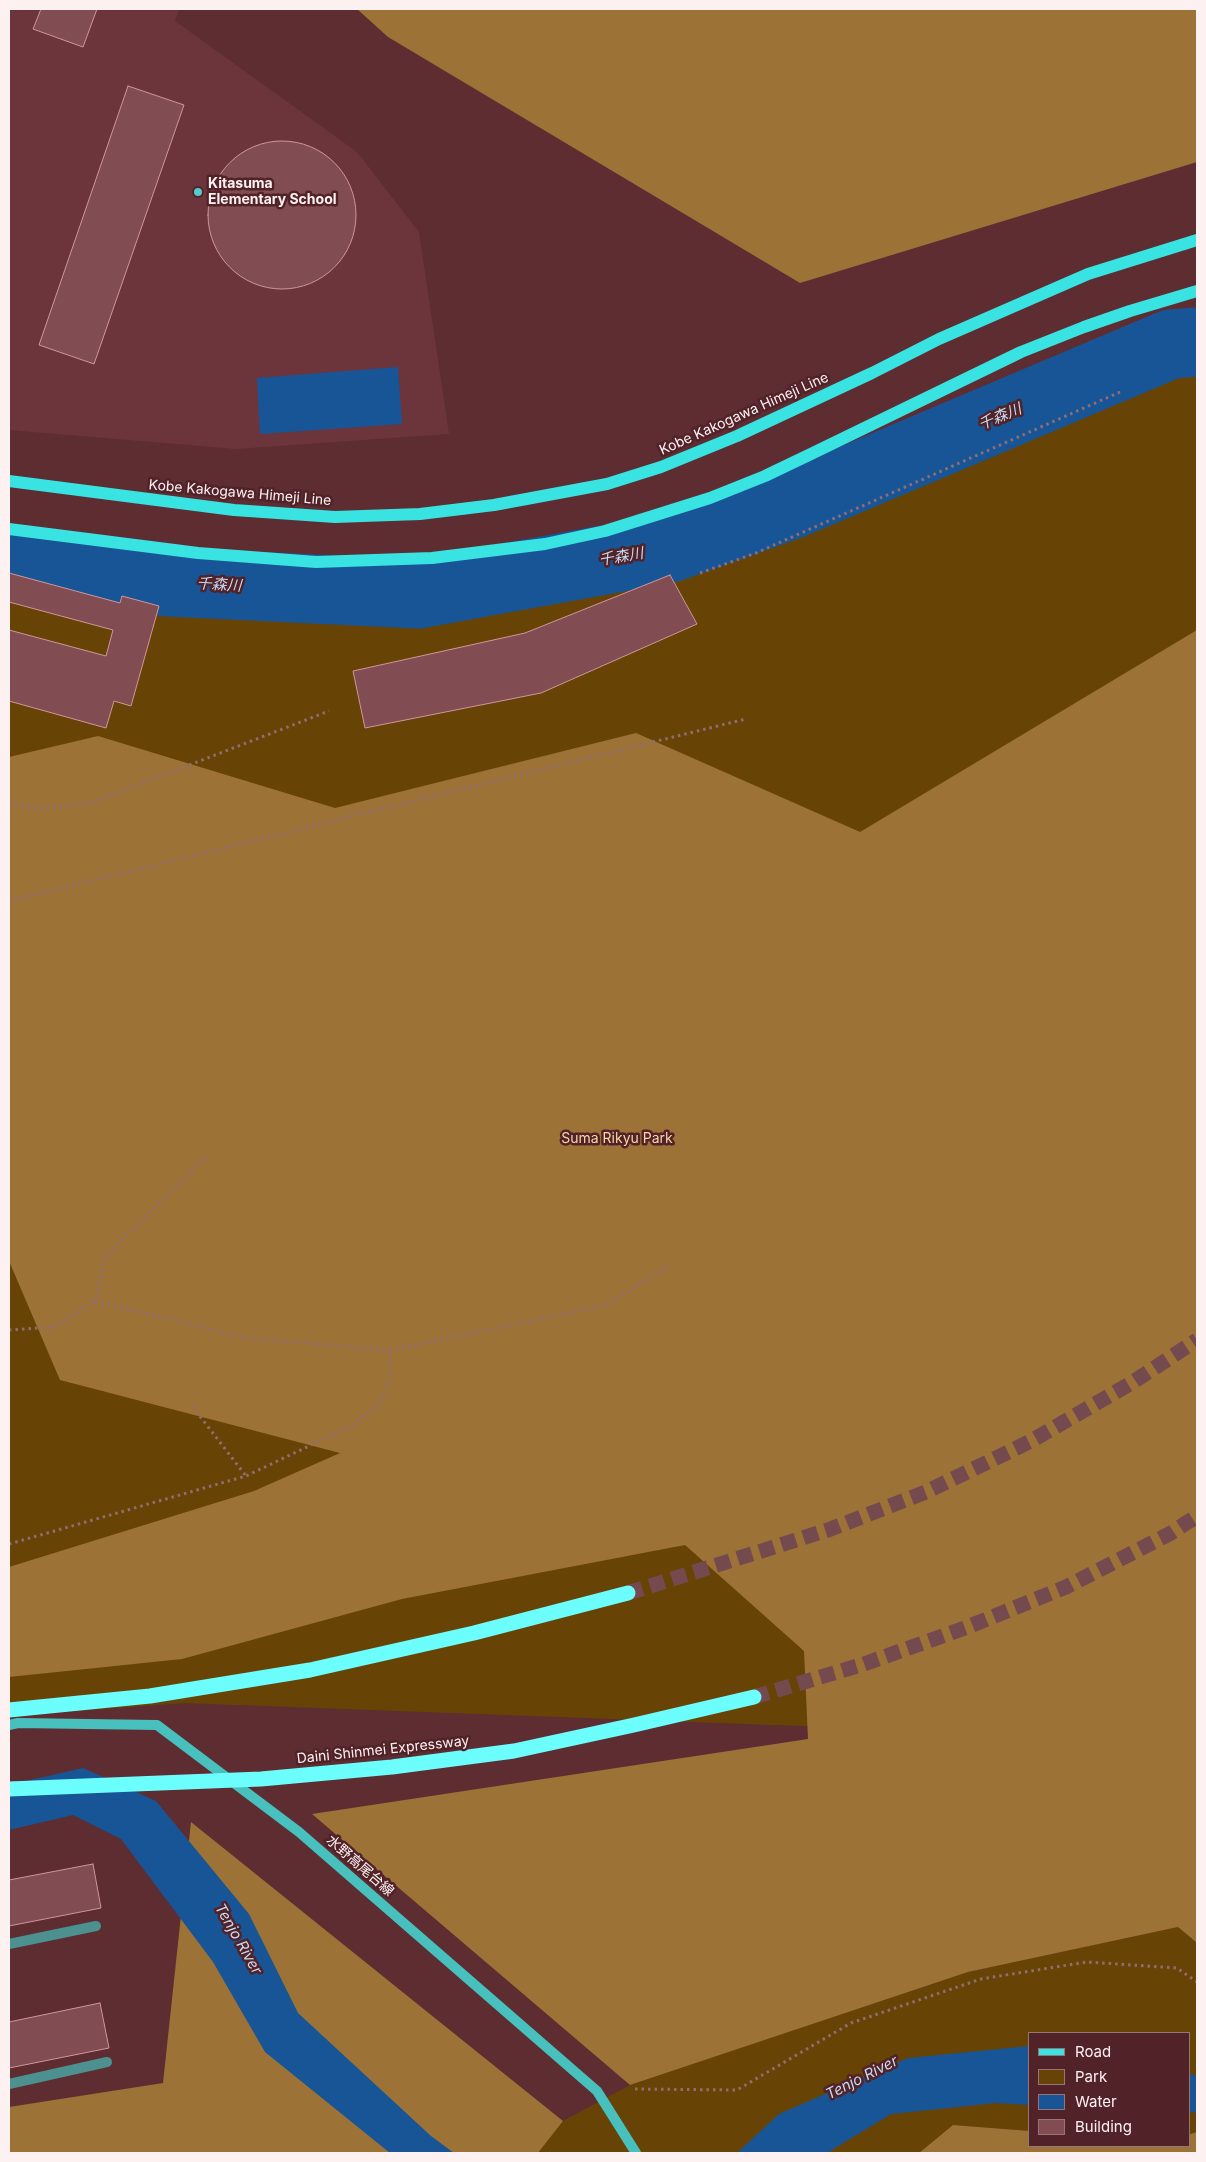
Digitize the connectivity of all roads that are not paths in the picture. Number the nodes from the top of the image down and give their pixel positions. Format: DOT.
graph roads {
  1 [pos="1197,240"];
  2 [pos="1197,291"];
  3 [pos="9,482"];
  4 [pos="9,529"];
  5 [pos="628,1593"];
  6 [pos="754,1697"];
  7 [pos="9,1710"];
  8 [pos="9,1725"];
  9 [pos="9,1789"];
  10 [pos="96,1926"];
  11 [pos="9,1944"];
  12 [pos="107,2062"];
  13 [pos="9,2084"];
  14 [pos="635,2150"];
  1 -- 3 [label="main road, Kobe Kakogawa Himeji Line"];
  2 -- 4 [label="main road"];
  5 -- 7 [label="highway"];
  6 -- 9 [label="highway, Daini Shinmei Expressway, bridge"];
  8 -- 14 [label="street, 水野高尾台線"];
  10 -- 11 [label="street"];
  12 -- 13 [label="street"];
}
